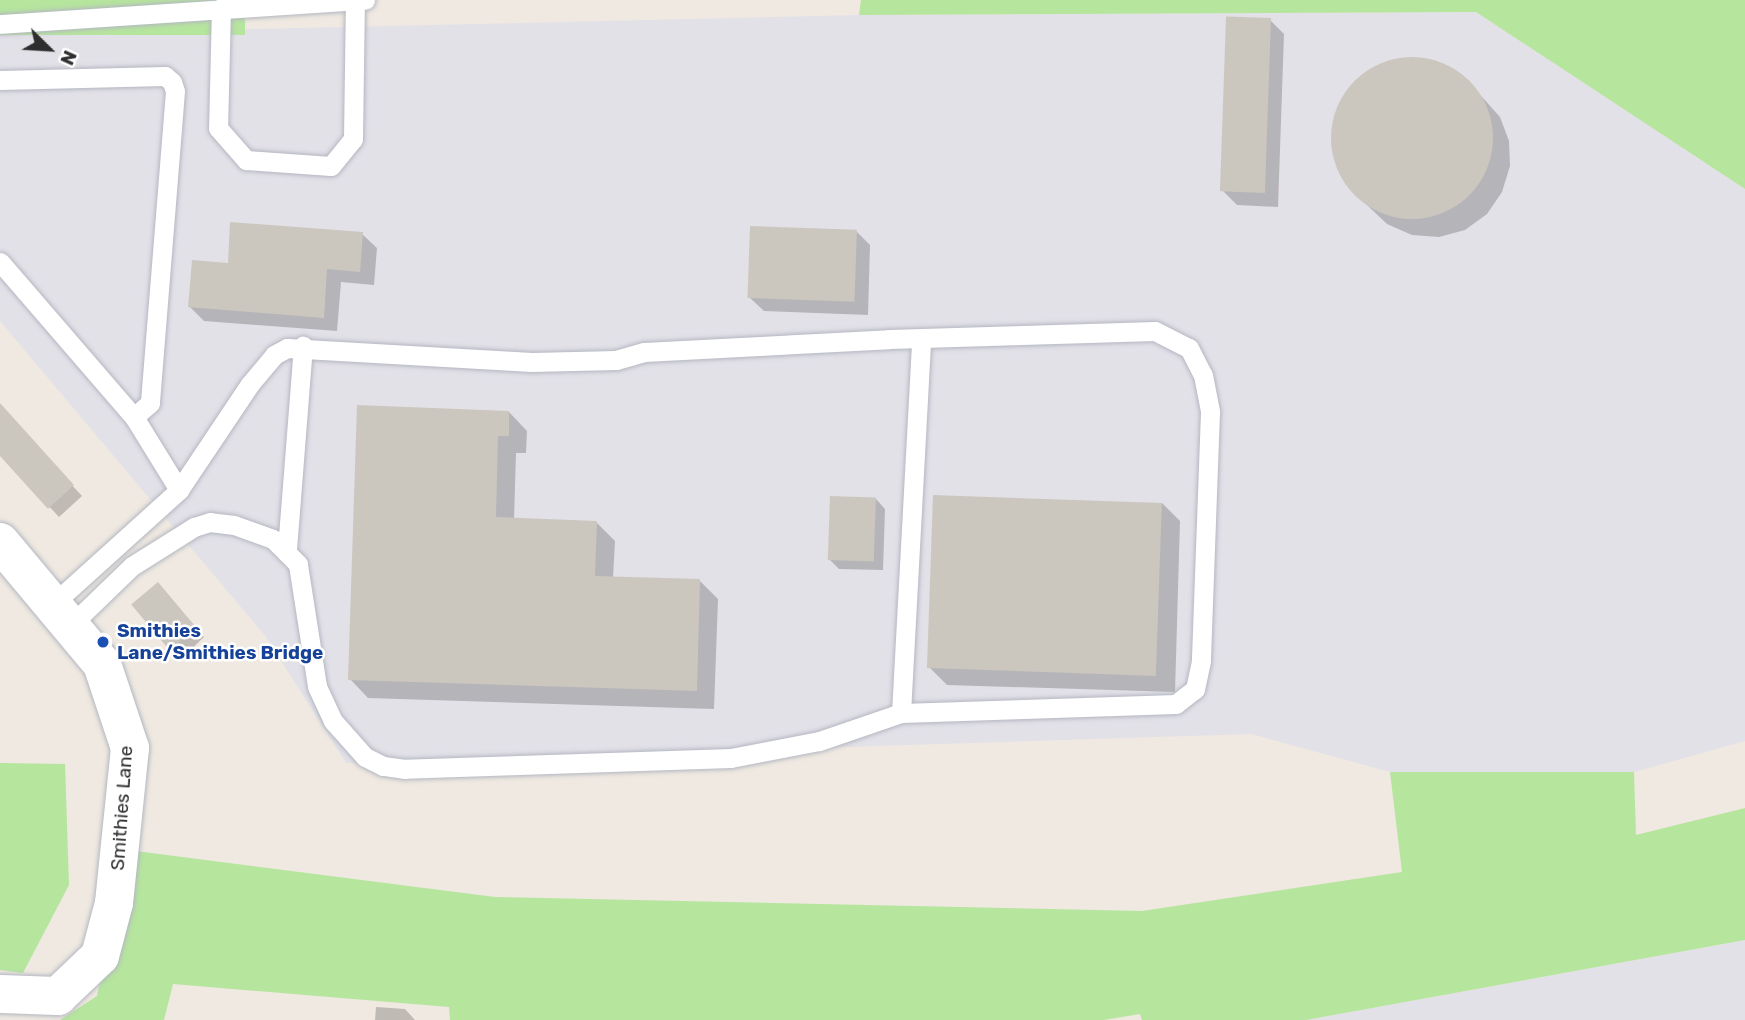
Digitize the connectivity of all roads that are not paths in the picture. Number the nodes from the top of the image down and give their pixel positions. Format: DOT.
graph roads {
  1 [pos="365,0"];
  2 [pos="355,1"];
  3 [pos="221,9"];
  4 [pos="0,24"];
  5 [pos="0,80"];
  6 [pos="0,262"];
  7 [pos="921,340"];
  8 [pos="303,346"];
  9 [pos="134,417"];
  10 [pos="179,491"];
  11 [pos="0,542"];
  12 [pos="287,550"];
  13 [pos="63,613"];
  14 [pos="901,713"];
  15 [pos="0,994"];
  1 -- 2 [label="lane"];
  2 -- 3 [label="lane"];
  2 -- 3 [label="lane"];
  3 -- 4 [label="lane"];
  5 -- 9 [label="lane"];
  6 -- 9 [label="lane"];
  7 -- 8 [label="lane"];
  7 -- 14 [label="lane"];
  7 -- 14 [label="lane"];
  8 -- 10 [label="lane"];
  8 -- 12 [label="lane"];
  9 -- 10 [label="lane"];
  10 -- 13 [label="lane"];
  11 -- 13 [label="street, Smithies Lane"];
  12 -- 13 [label="lane"];
  12 -- 14 [label="lane"];
  13 -- 15 [label="street, Smithies Lane"];
}
